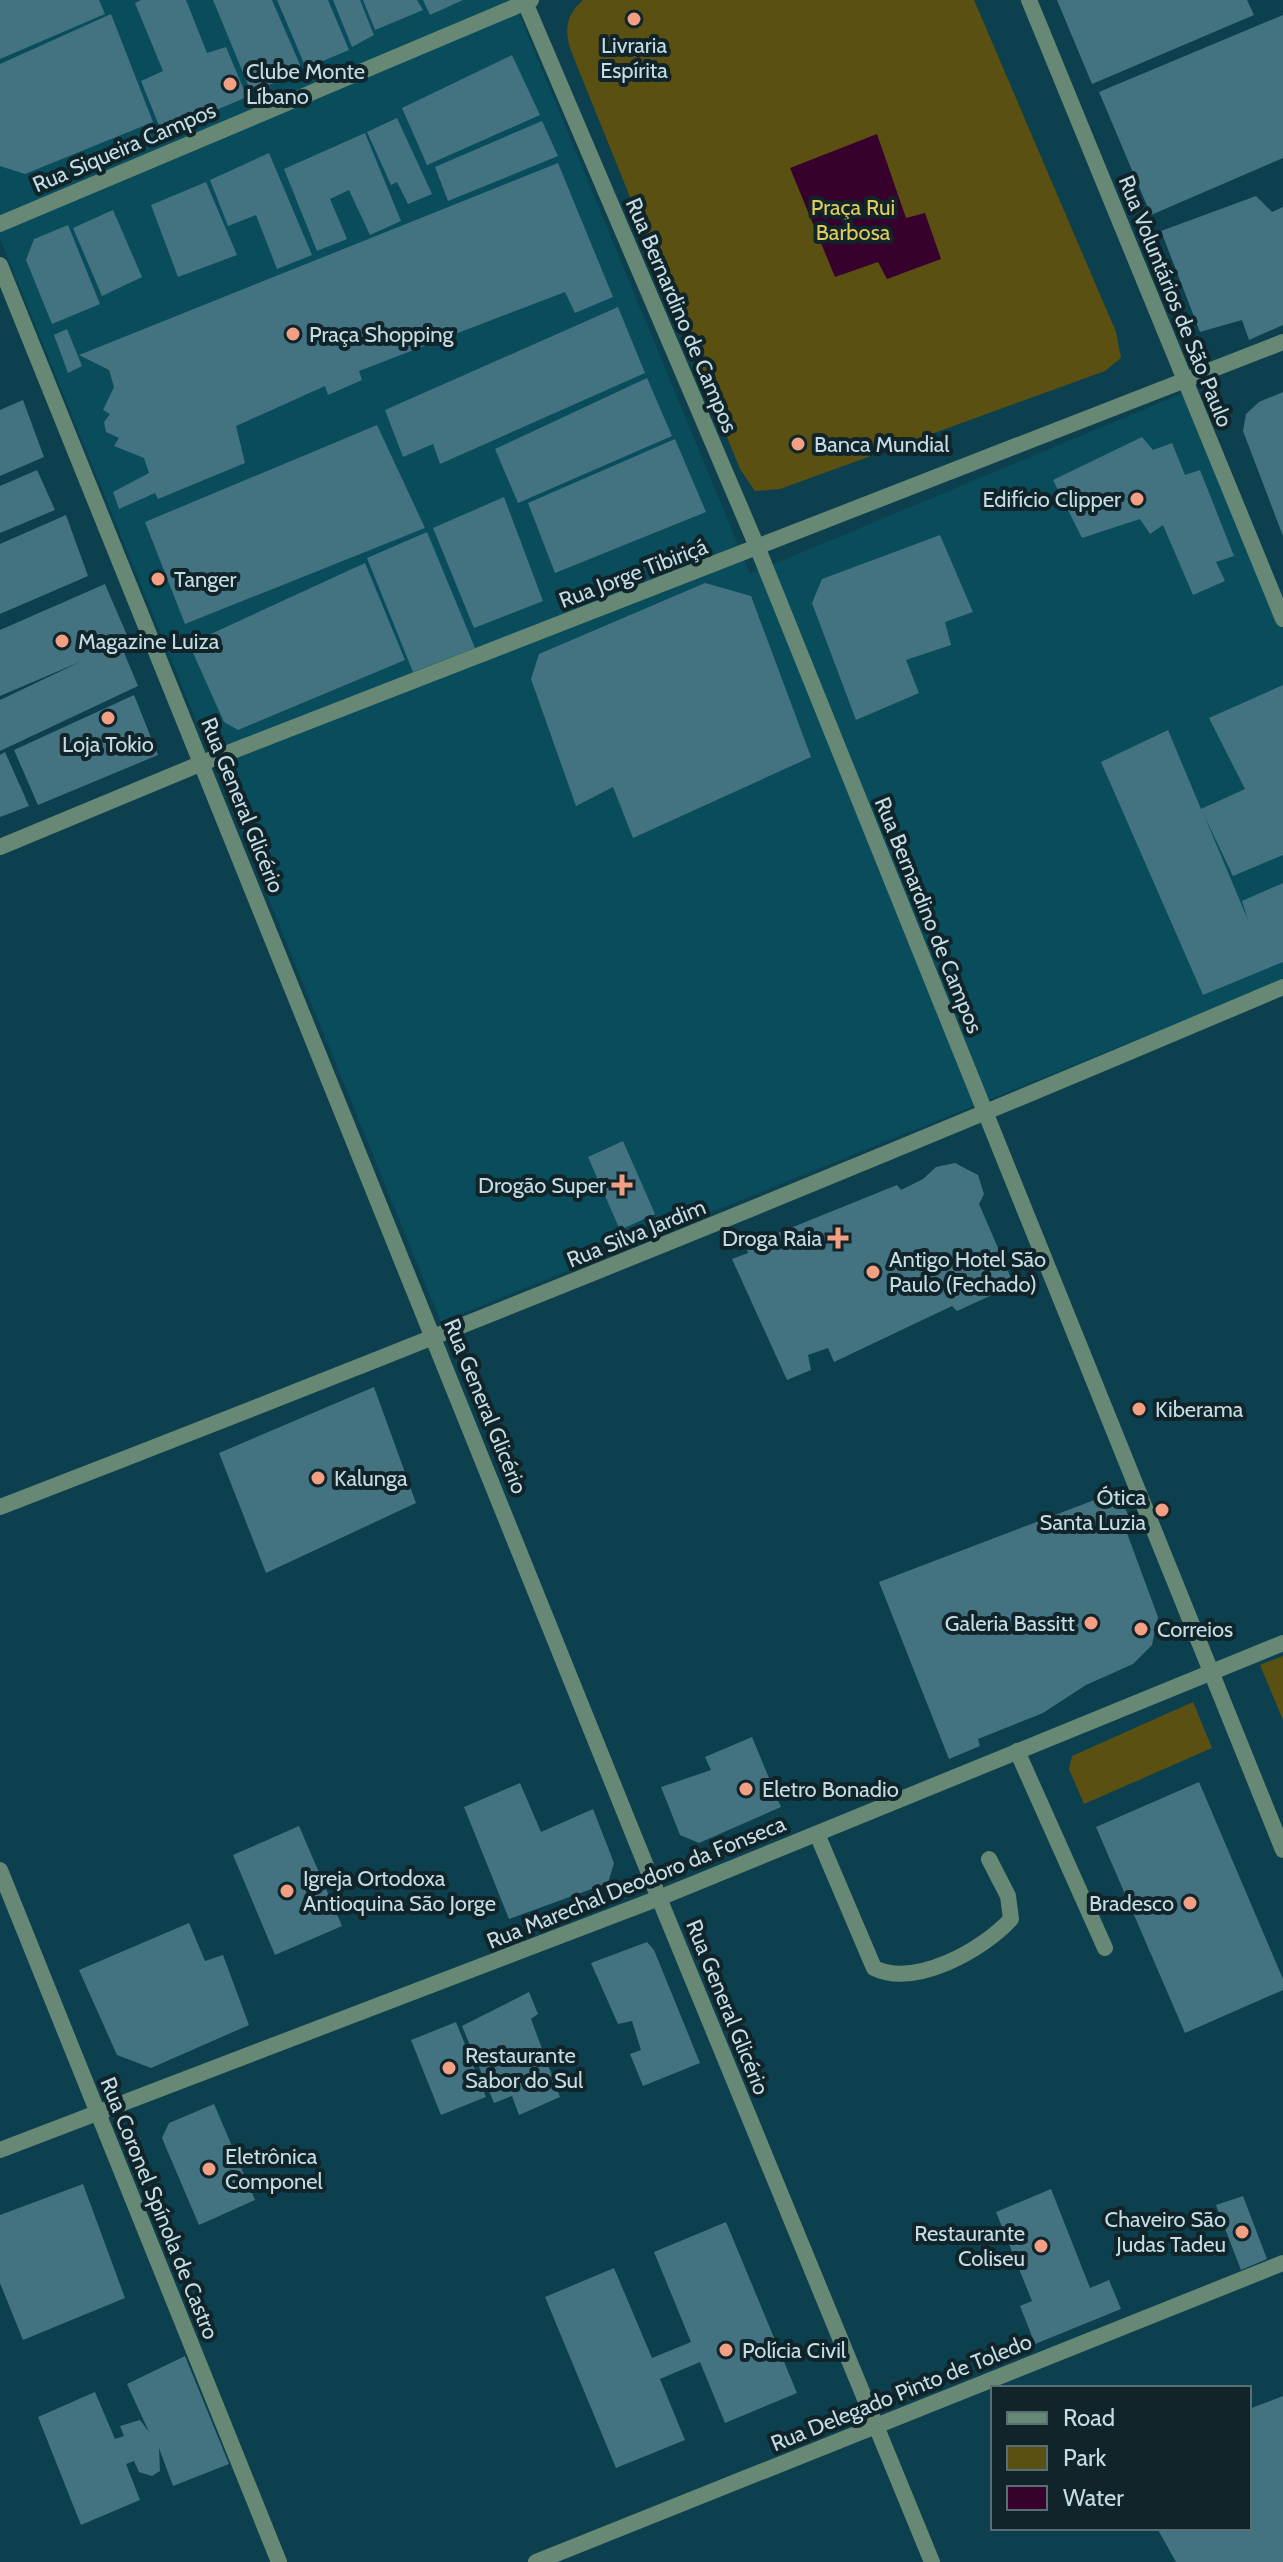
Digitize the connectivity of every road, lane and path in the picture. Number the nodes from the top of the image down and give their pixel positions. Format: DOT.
graph roads {
  1 [pos="1029,0"];
  2 [pos="527,1"];
  3 [pos="0,224"];
  4 [pos="0,265"];
  5 [pos="1283,342"];
  6 [pos="1186,383"];
  7 [pos="758,549"];
  8 [pos="1283,619"];
  9 [pos="202,763"];
  10 [pos="0,847"];
  11 [pos="1283,987"];
  12 [pos="985,1114"];
  13 [pos="436,1339"];
  14 [pos="0,1507"];
  15 [pos="1283,1643"];
  16 [pos="1213,1671"];
  17 [pos="1017,1751"];
  18 [pos="817,1834"];
  19 [pos="1283,1850"];
  20 [pos="989,1859"];
  21 [pos="0,1870"];
  22 [pos="659,1898"];
  23 [pos="1105,1948"];
  24 [pos="98,2113"];
  25 [pos="0,2150"];
  26 [pos="1283,2263"];
  27 [pos="876,2426"];
  28 [pos="279,2562"];
  29 [pos="536,2562"];
  30 [pos="932,2562"];
  1 -- 6 [label="street, Rua Voluntários de São Paulo"];
  2 -- 3 [label="street, Rua Siqueira Campos"];
  2 -- 7 [label="street, Rua Bernardino de Campos"];
  4 -- 9 [label="street, Rua General Glicério"];
  5 -- 6 [label="street, Rua Jorge Tibiriçá"];
  6 -- 7 [label="street, Rua Jorge Tibiriçá"];
  6 -- 8 [label="street, Rua Voluntários de São Paulo"];
  7 -- 9 [label="street, Rua Jorge Tibiriçá"];
  7 -- 12 [label="street, Rua Bernardino de Campos"];
  9 -- 10 [label="street, Rua Jorge Tibiriçá"];
  9 -- 13 [label="street, Rua General Glicério"];
  11 -- 12 [label="street, Rua Silva Jardim"];
  12 -- 13 [label="street, Rua Silva Jardim"];
  12 -- 16 [label="street, Rua Bernardino de Campos"];
  13 -- 14 [label="street, Rua Silva Jardim"];
  13 -- 22 [label="street, Rua General Glicério"];
  15 -- 16 [label="street, Rua Marechal Deodoro da Fonseca"];
  16 -- 17 [label="street, Rua Marechal Deodoro da Fonseca"];
  16 -- 19 [label="street, Rua Bernardino de Campos"];
  17 -- 18 [label="street, Rua Marechal Deodoro da Fonseca"];
  17 -- 23 [label="street"];
  18 -- 20 [label="street"];
  18 -- 22 [label="street, Rua Marechal Deodoro da Fonseca"];
  21 -- 24 [label="street, Rua Coronel Spínola de Castro"];
  22 -- 24 [label="street, Rua Marechal Deodoro da Fonseca"];
  22 -- 27 [label="street, Rua General Glicério"];
  24 -- 25 [label="street, Rua Marechal Deodoro da Fonseca"];
  24 -- 28 [label="street, Rua Coronel Spínola de Castro"];
  26 -- 27 [label="street, Rua Delegado Pinto de Toledo"];
  27 -- 29 [label="street, Rua Delegado Pinto de Toledo"];
  27 -- 30 [label="street, Rua General Glicério"];
}
